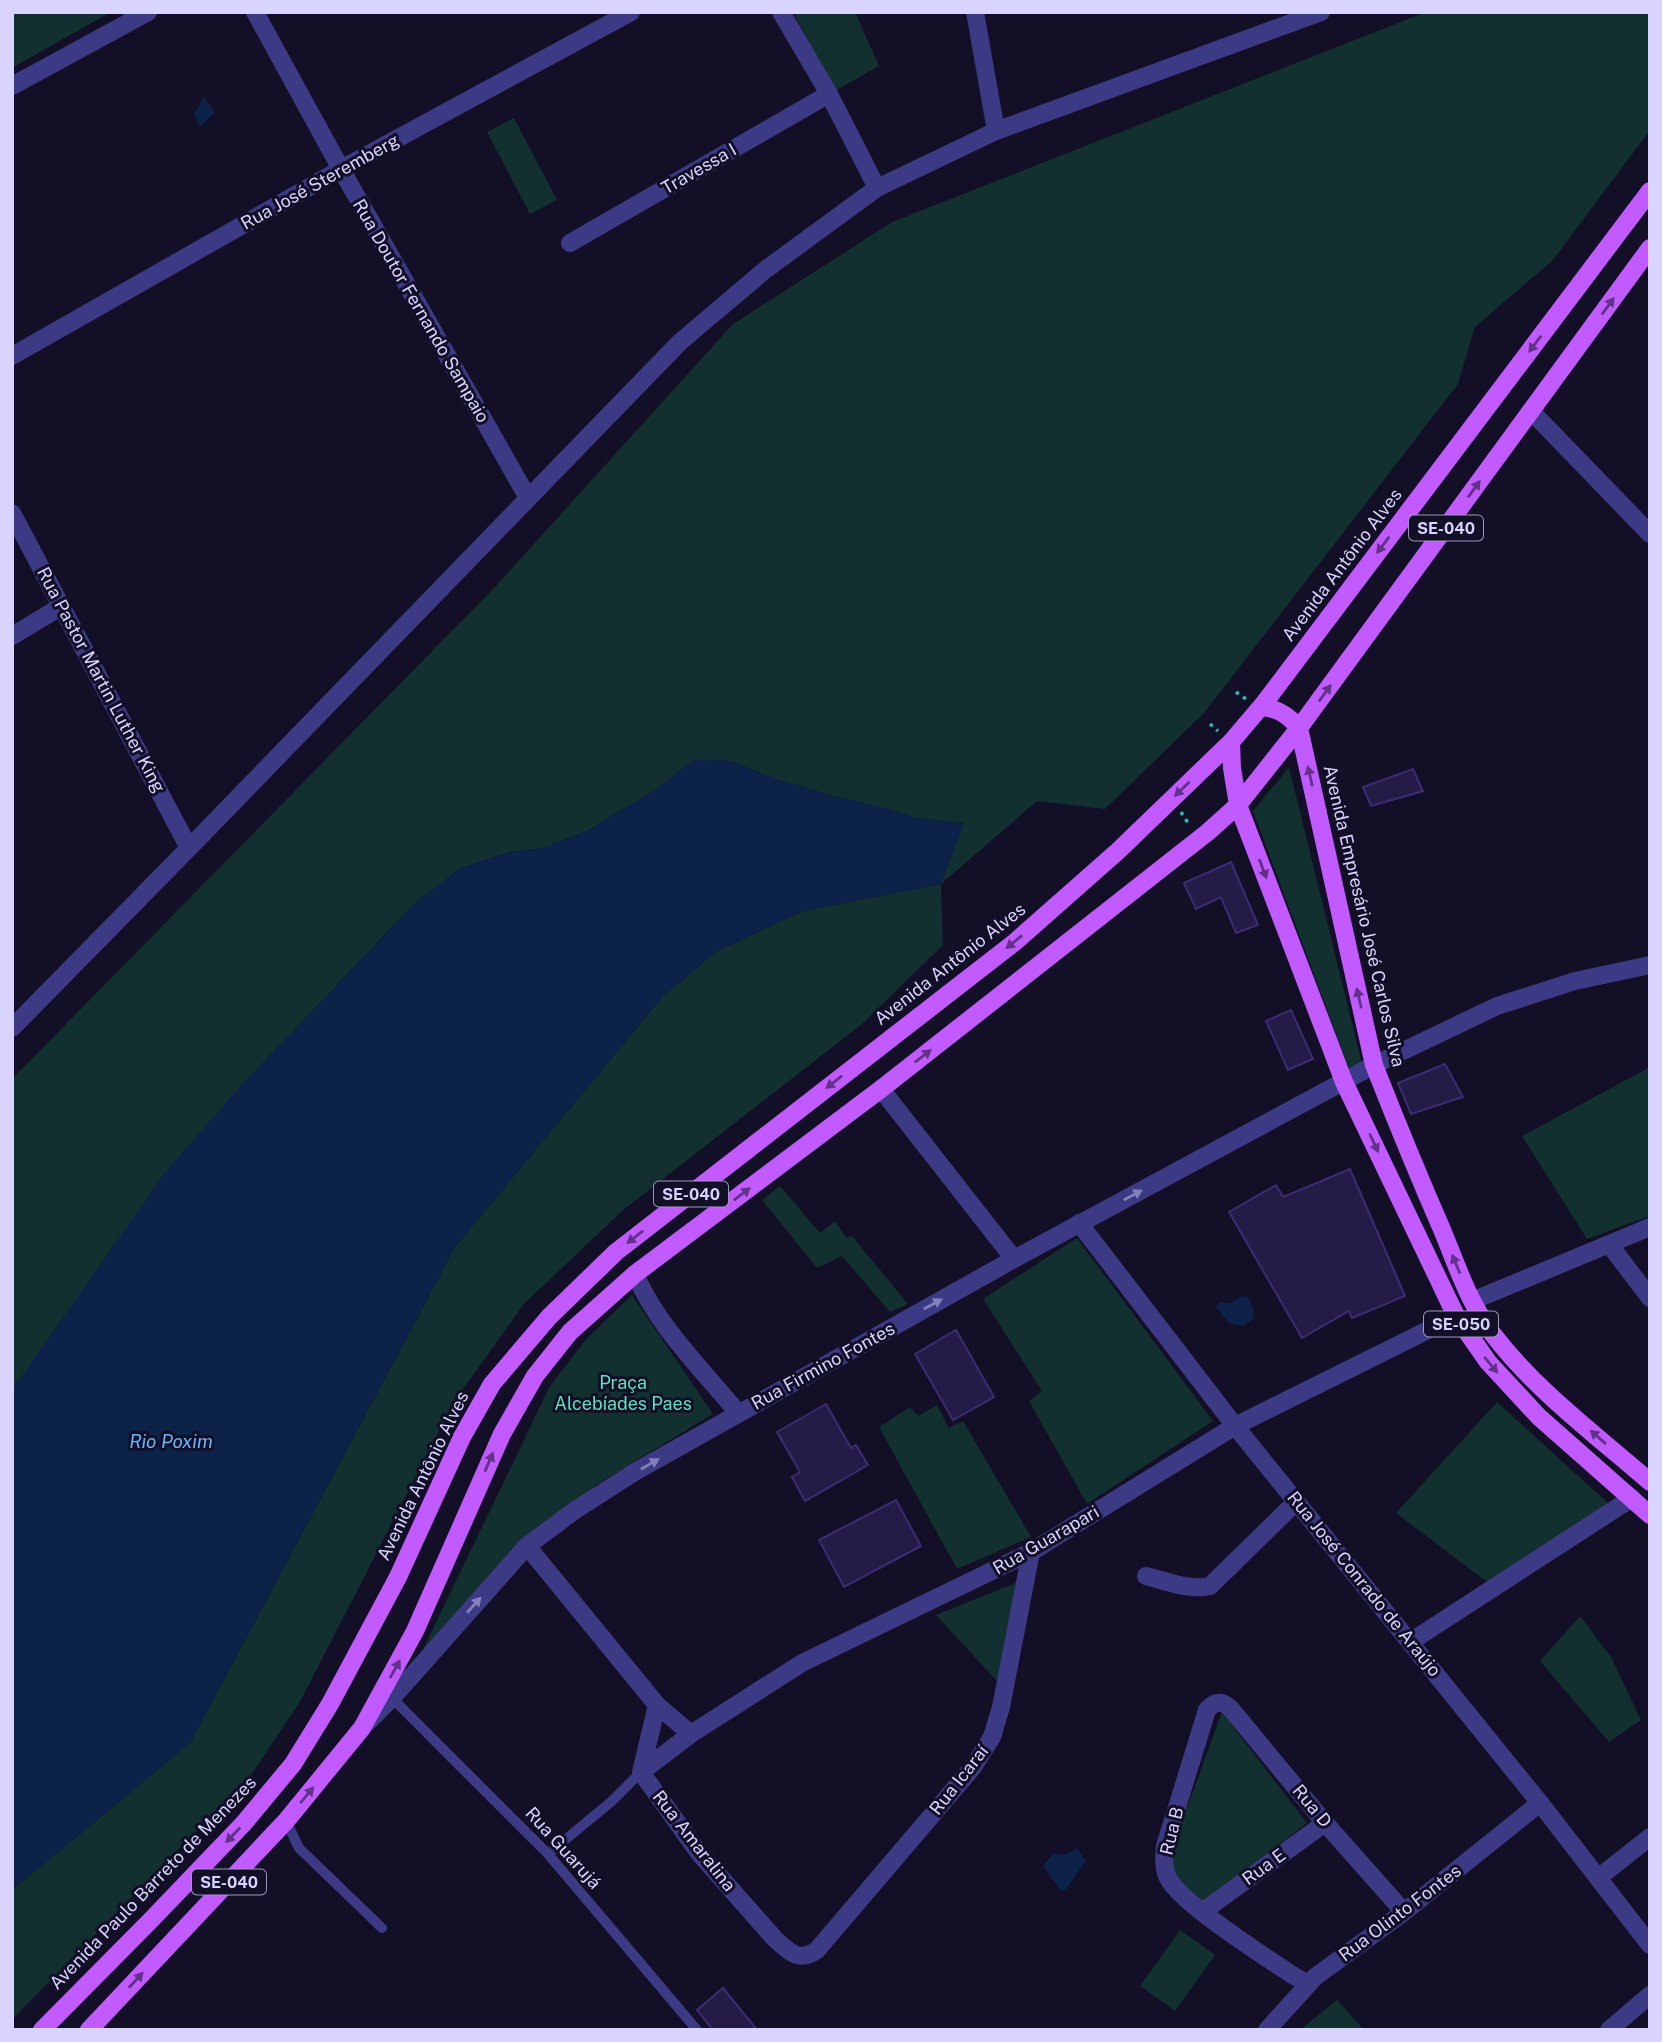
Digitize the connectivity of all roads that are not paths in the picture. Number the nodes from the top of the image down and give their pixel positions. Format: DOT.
graph roads {
  1 [pos="148,12"];
  2 [pos="255,12"];
  3 [pos="631,12"];
  4 [pos="781,12"];
  5 [pos="975,12"];
  6 [pos="1321,12"];
  7 [pos="12,86"];
  8 [pos="829,94"];
  9 [pos="996,131"];
  10 [pos="341,169"];
  11 [pos="877,188"];
  12 [pos="1650,191"];
  13 [pos="570,243"];
  14 [pos="1650,248"];
  15 [pos="12,356"];
  16 [pos="1531,411"];
  17 [pos="528,498"];
  18 [pos="12,513"];
  19 [pos="1650,534"];
  20 [pos="62,606"];
  21 [pos="12,636"];
  22 [pos="1261,707"];
  23 [pos="1300,729"];
  24 [pos="1231,742"];
  25 [pos="1238,805"];
  26 [pos="190,848"];
  27 [pos="1650,965"];
  28 [pos="12,1028"];
  29 [pos="1374,1065"];
  30 [pos="1344,1082"];
  31 [pos="881,1089"];
  32 [pos="1079,1223"];
  33 [pos="1650,1227"];
  34 [pos="1609,1244"];
  35 [pos="1014,1259"];
  36 [pos="635,1274"];
  37 [pos="1650,1298"];
  38 [pos="1472,1301"];
  39 [pos="1455,1316"];
  40 [pos="738,1413"];
  41 [pos="1235,1426"];
  42 [pos="1650,1482"];
  43 [pos="1632,1498"];
  44 [pos="1297,1501"];
  45 [pos="1650,1515"];
  46 [pos="527,1546"];
  47 [pos="1031,1552"];
  48 [pos="1146,1576"];
  49 [pos="1410,1642"];
  50 [pos="392,1698"];
  51 [pos="1220,1702"];
  52 [pos="657,1705"];
  53 [pos="362,1728"];
  54 [pos="691,1734"];
  55 [pos="293,1763"];
  56 [pos="641,1772"];
  57 [pos="1540,1803"];
  58 [pos="286,1821"];
  59 [pos="1325,1823"];
  60 [pos="1650,1837"];
  61 [pos="548,1854"];
  62 [pos="1598,1878"];
  63 [pos="1202,1912"];
  64 [pos="1404,1912"];
  65 [pos="382,1928"];
  66 [pos="1650,1945"];
  67 [pos="798,1956"];
  68 [pos="1308,1984"];
  69 [pos="1650,1995"];
  70 [pos="41,2030"];
  71 [pos="89,2030"];
  72 [pos="697,2030"];
  73 [pos="1267,2030"];
  74 [pos="1609,2030"];
  1 -- 7 [label="street"];
  2 -- 10 [label="street, Rua Doutor Fernando Sampaio"];
  3 -- 10 [label="street, Rua José Steremberg"];
  4 -- 8 [label="street"];
  5 -- 9 [label="street"];
  6 -- 9 [label="street"];
  8 -- 11 [label="street"];
  8 -- 13 [label="street, Travessa I"];
  9 -- 11 [label="street"];
  10 -- 15 [label="street, Rua José Steremberg"];
  10 -- 17 [label="street, Rua Doutor Fernando Sampaio"];
  11 -- 17 [label="street"];
  12 -- 22 [label="main road, Avenida Antônio Alves / SE-040, one-way"];
  16 -- 14 [label="main road, SE-040, one-way"];
  16 -- 19 [label="street"];
  23 -- 16 [label="main road, SE-040, one-way"];
  17 -- 26 [label="street"];
  18 -- 20 [label="street, Rua Pastor Martin Luther King"];
  20 -- 21 [label="street"];
  20 -- 26 [label="street, Rua Pastor Martin Luther King"];
  22 -- 23 [label="main road"];
  22 -- 24 [label="main road, Avenida Antônio Alves / SE-040"];
  23 -- 25 [label="main road, SE-040"];
  29 -- 23 [label="main road, Avenida Empresário José Carlos Silva, one-way"];
  24 -- 25 [label="main road"];
  24 -- 55 [label="main road, Avenida Antônio Alves / SE-040, one-way"];
  25 -- 30 [label="main road, one-way"];
  31 -- 25 [label="main road, SE-040, one-way"];
  26 -- 28 [label="street"];
  27 -- 29 [label="street, Rua Firmino Fontes"];
  29 -- 30 [label="street, Rua Firmino Fontes"];
  38 -- 29 [label="main road, Avenida Empresário José Carlos Silva, one-way"];
  32 -- 30 [label="street, Rua Firmino Fontes, one-way"];
  30 -- 39 [label="main road, SE-050, one-way"];
  31 -- 35 [label="street"];
  36 -- 31 [label="main road, SE-040, one-way"];
  32 -- 35 [label="street, Rua Firmino Fontes"];
  32 -- 41 [label="street, Rua José Conrado de Araújo"];
  33 -- 34 [label="street"];
  34 -- 37 [label="street"];
  34 -- 38 [label="street"];
  40 -- 35 [label="street, Rua Firmino Fontes, one-way"];
  36 -- 40 [label="street"];
  53 -- 36 [label="main road, SE-040, one-way"];
  42 -- 38 [label="main road, Avenida Empresário José Carlos Silva, one-way"];
  39 -- 41 [label="street, Rua Guarapari"];
  39 -- 43 [label="main road, SE-050, one-way"];
  46 -- 40 [label="street, Rua Firmino Fontes, one-way"];
  41 -- 44 [label="street, Rua José Conrado de Araújo"];
  41 -- 47 [label="street, Rua Guarapari"];
  43 -- 45 [label="main road, SE-050"];
  43 -- 49 [label="street"];
  44 -- 48 [label="street"];
  44 -- 49 [label="street, Rua José Conrado de Araújo"];
  50 -- 46 [label="street, Rua Firmino Fontes, one-way"];
  46 -- 52 [label="street"];
  47 -- 54 [label="street, Rua Guarapari"];
  47 -- 67 [label="street, Rua Icaraí"];
  49 -- 57 [label="street, Rua José Conrado de Araújo"];
  50 -- 53 [label="street, Rua Firmino Fontes"];
  50 -- 61 [label="lane, Rua Guarujá"];
  51 -- 59 [label="street, Rua D"];
  51 -- 63 [label="street, Rua B"];
  52 -- 54 [label="street"];
  52 -- 56 [label="street"];
  58 -- 53 [label="main road, SE-040, one-way"];
  54 -- 56 [label="street, Rua Guarapari"];
  55 -- 70 [label="main road, Avenida Paulo Barreto de Menezes / SE-040, one-way"];
  56 -- 61 [label="lane"];
  56 -- 67 [label="street, Rua Amaralina"];
  57 -- 62 [label="street, Rua José Conrado de Araújo"];
  57 -- 64 [label="street, Rua Olinto Fontes"];
  58 -- 65 [label="lane"];
  71 -- 58 [label="main road, SE-040, one-way"];
  59 -- 63 [label="street, Rua E"];
  59 -- 64 [label="street, Rua D"];
  60 -- 62 [label="street"];
  61 -- 72 [label="lane, Rua Guarujá"];
  62 -- 66 [label="street, Rua José Conrado de Araújo"];
  63 -- 68 [label="street, Rua B"];
  64 -- 68 [label="street, Rua Olinto Fontes"];
  68 -- 73 [label="street, Rua Olinto Fontes"];
  69 -- 74 [label="street"];
}
